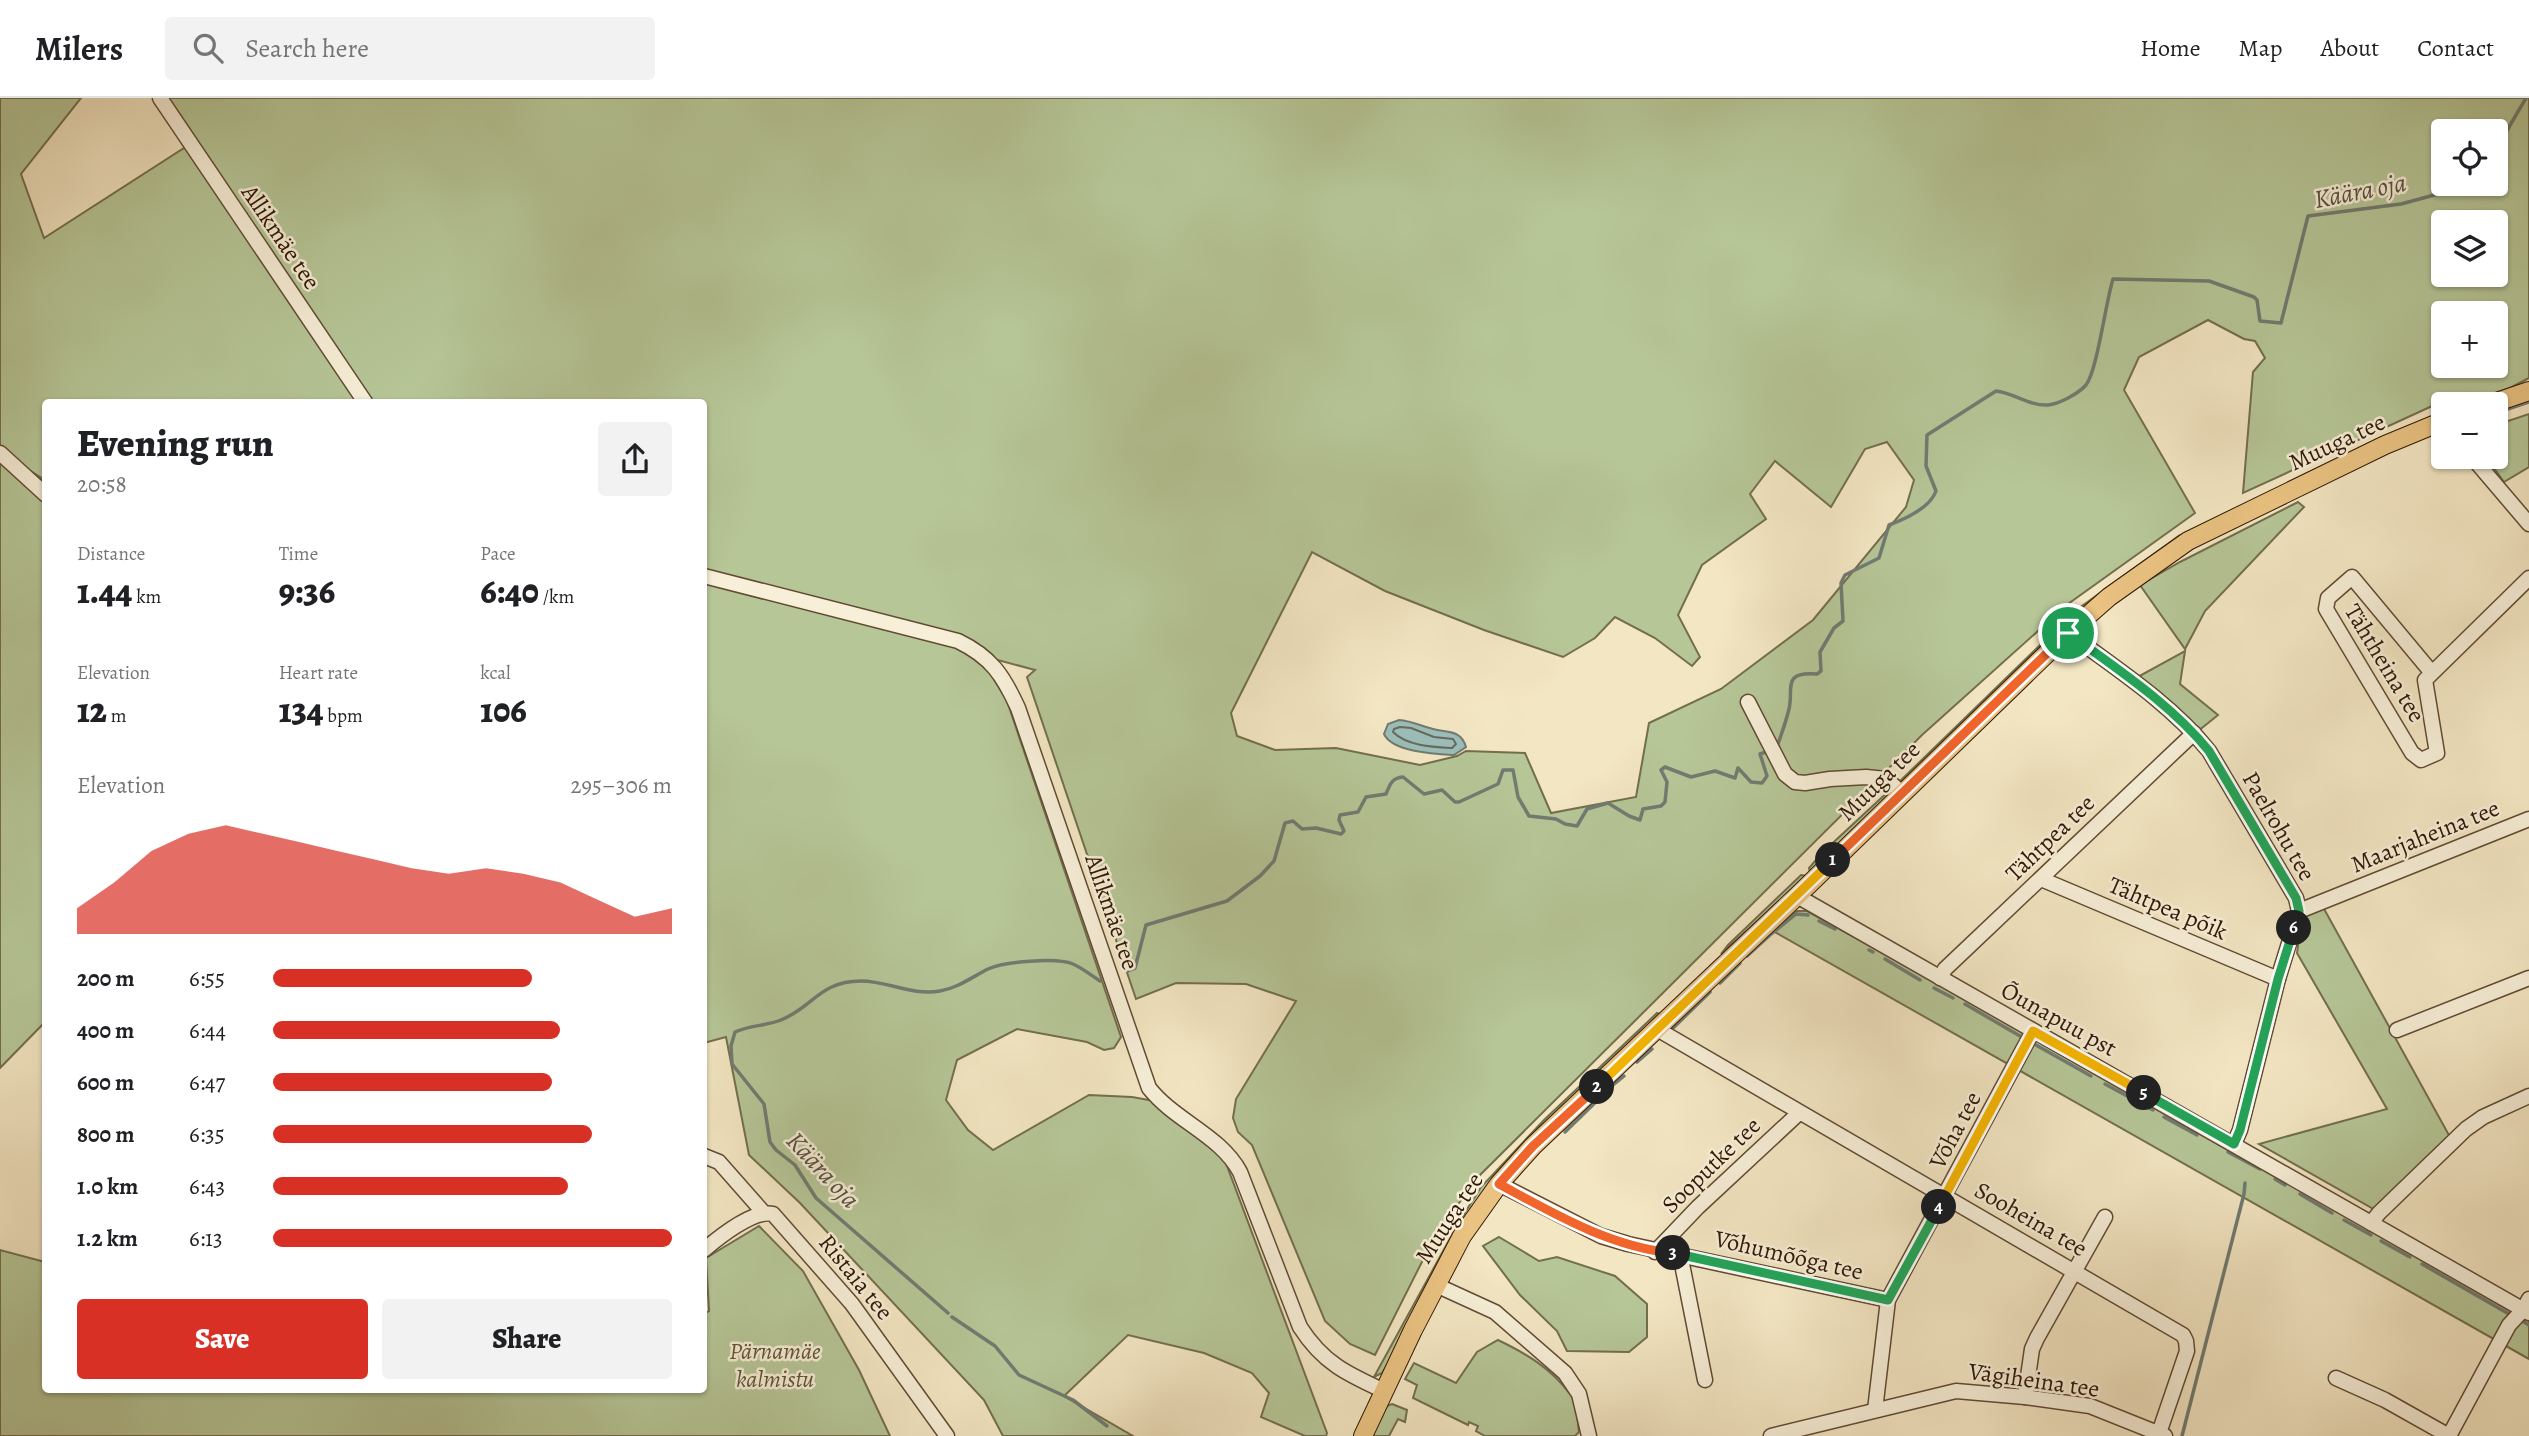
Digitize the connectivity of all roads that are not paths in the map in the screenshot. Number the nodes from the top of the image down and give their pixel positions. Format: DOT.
graph roads {
  1 [pos="160,98"];
  2 [pos="2529,391"];
  3 [pos="2508,398"];
  4 [pos="363,399"];
  5 [pos="2431,426"];
  6 [pos="0,453"];
  7 [pos="2482,469"];
  8 [pos="42,491"];
  9 [pos="2529,524"];
  10 [pos="707,577"];
  11 [pos="2529,578"];
  12 [pos="2068,633"];
  13 [pos="2432,673"];
  14 [pos="1748,702"];
  15 [pos="2194,733"];
  16 [pos="1902,793"];
  17 [pos="2529,819"];
  18 [pos="2041,879"];
  19 [pos="1797,896"];
  20 [pos="2299,911"];
  21 [pos="1940,978"];
  22 [pos="2529,978"];
  23 [pos="2278,979"];
  24 [pos="1657,1029"];
  25 [pos="2397,1030"];
  26 [pos="2033,1031"];
  27 [pos="2529,1096"];
  28 [pos="1799,1113"];
  29 [pos="2234,1144"];
  30 [pos="707,1157"];
  31 [pos="1499,1184"];
  32 [pos="1945,1196"];
  33 [pos="763,1212"];
  34 [pos="2105,1217"];
  35 [pos="2371,1223"];
  36 [pos="707,1248"];
  37 [pos="1655,1252"];
  38 [pos="1680,1254"];
  39 [pos="2075,1270"];
  40 [pos="1436,1284"];
  41 [pos="1888,1300"];
  42 [pos="2527,1307"];
  43 [pos="2336,1378"];
  44 [pos="1705,1380"];
  45 [pos="1384,1391"];
  46 [pos="2025,1397"];
  47 [pos="1875,1410"];
  48 [pos="2162,1434"];
  49 [pos="947,1436"];
  50 [pos="1363,1436"];
  51 [pos="1590,1436"];
  52 [pos="1771,1436"];
  53 [pos="2449,1436"];
  1 -- 4 [label="street, Allikmäe tee"];
  2 -- 3 [label="main road"];
  5 -- 12 [label="main road, Muuga tee"];
  6 -- 8 [label="street"];
  7 -- 9 [label="street"];
  10 -- 45 [label="street, Allikmäe tee"];
  11 -- 13 [label="street, Tähtheina tee"];
  12 -- 15 [label="street, Paelrohu tee"];
  12 -- 16 [label="main road, Muuga tee"];
  13 -- 13 [label="street, Tähtheina tee"];
  14 -- 16 [label="street"];
  15 -- 18 [label="street, Tähtpea tee"];
  15 -- 20 [label="street, Paelrohu tee"];
  16 -- 19 [label="main road, Muuga tee"];
  17 -- 20 [label="street, Maarjaheina tee"];
  18 -- 21 [label="street, Tähtpea tee"];
  18 -- 23 [label="street, Tähtpea põik"];
  19 -- 21 [label="street, Õunapuu pst"];
  19 -- 24 [label="main road, Muuga tee"];
  20 -- 23 [label="street, Paelrohu tee"];
  21 -- 26 [label="street, Õunapuu pst"];
  22 -- 25 [label="street"];
  23 -- 29 [label="street, Paelrohu tee"];
  24 -- 28 [label="street, Sooheina tee"];
  24 -- 31 [label="main road, Muuga tee"];
  26 -- 29 [label="street, Õunapuu pst"];
  26 -- 32 [label="street, Võha tee"];
  27 -- 35 [label="street"];
  28 -- 32 [label="street, Sooheina tee"];
  28 -- 37 [label="street, Sooputke tee"];
  29 -- 35 [label="street, Õunapuu pst"];
  30 -- 33 [label="street, Ristaia tee"];
  31 -- 37 [label="street, Võhumõõga tee"];
  31 -- 40 [label="main road, Muuga tee"];
  32 -- 39 [label="street, Sooheina tee"];
  32 -- 41 [label="street, Võha tee"];
  33 -- 36 [label="street"];
  33 -- 49 [label="street, Ristaia tee"];
  34 -- 39 [label="street"];
  35 -- 42 [label="street, Õunapuu pst"];
  37 -- 38 [label="street, Võhumõõga tee"];
  38 -- 41 [label="street, Võhumõõga tee"];
  38 -- 44 [label="street, Võhumõõga tee"];
  39 -- 46 [label="street"];
  39 -- 48 [label="street, Sooheina tee"];
  40 -- 45 [label="main road, Muuga tee"];
  40 -- 51 [label="street"];
  41 -- 47 [label="street, Võha tee"];
  42 -- 53 [label="street"];
  43 -- 53 [label="street"];
  45 -- 50 [label="main road, Muuga tee"];
  46 -- 47 [label="street, Vägiheina tee"];
  46 -- 48 [label="street, Vägiheina tee"];
  47 -- 52 [label="street, Vägiheina tee"];
}
